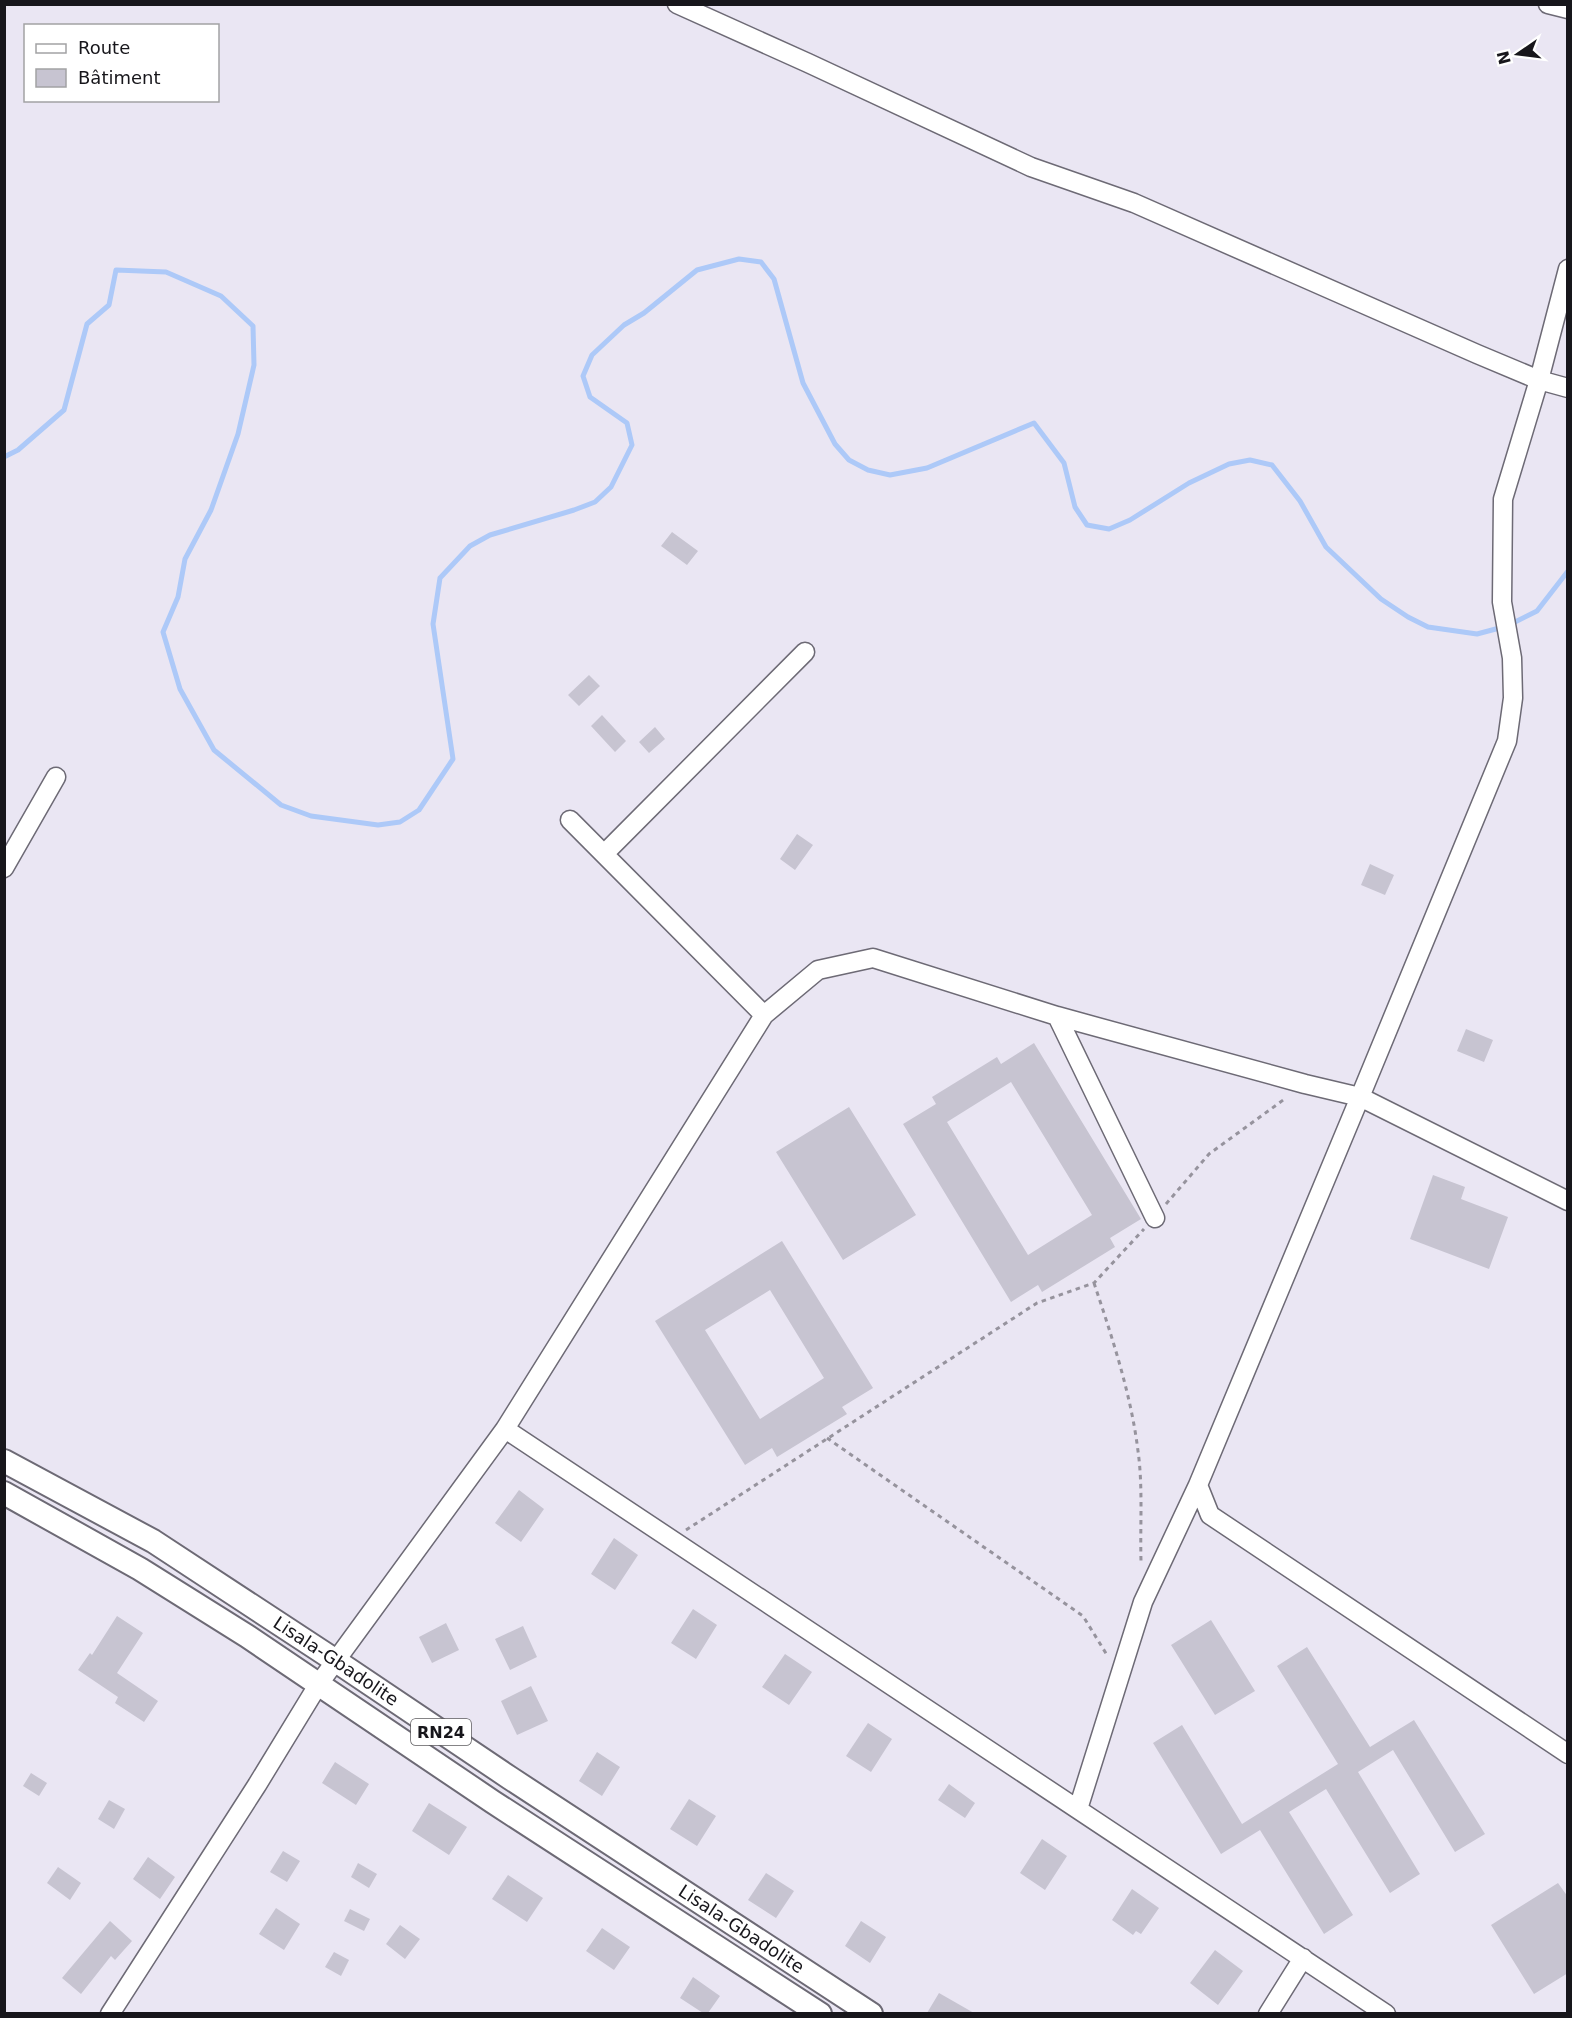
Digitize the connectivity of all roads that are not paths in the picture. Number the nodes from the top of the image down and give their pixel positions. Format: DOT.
graph roads {
  1 [pos="677,4"];
  2 [pos="1548,4"];
  3 [pos="1568,9"];
  4 [pos="1568,269"];
  5 [pos="1568,324"];
  6 [pos="1545,353"];
  7 [pos="1539,380"];
  8 [pos="1568,388"];
  9 [pos="805,652"];
  10 [pos="56,777"];
  11 [pos="570,820"];
  12 [pos="604,854"];
  13 [pos="4,868"];
  14 [pos="764,1015"];
  15 [pos="1057,1016"];
  16 [pos="1360,1098"];
  17 [pos="1568,1201"];
  18 [pos="1155,1218"];
  19 [pos="505,1429"];
  20 [pos="4,1461"];
  21 [pos="1198,1485"];
  22 [pos="4,1493"];
  23 [pos="336,1660"];
  24 [pos="318,1685"];
  25 [pos="1568,1754"];
  26 [pos="1078,1809"];
  27 [pos="1303,1958"];
  28 [pos="110,2013"];
  29 [pos="820,2013"];
  30 [pos="871,2013"];
  31 [pos="1268,2013"];
  32 [pos="1386,2013"];
  1 -- 7 [label="street"];
  2 -- 3 [label="street"];
  4 -- 6 [label="street"];
  5 -- 6 [label="street"];
  6 -- 7 [label="street"];
  7 -- 8 [label="street"];
  7 -- 16 [label="street"];
  9 -- 12 [label="street"];
  10 -- 13 [label="street"];
  11 -- 12 [label="street"];
  12 -- 14 [label="street"];
  14 -- 15 [label="street"];
  14 -- 19 [label="street"];
  15 -- 16 [label="street"];
  15 -- 18 [label="street"];
  16 -- 17 [label="street"];
  16 -- 21 [label="street"];
  19 -- 23 [label="street"];
  19 -- 26 [label="street"];
  20 -- 23 [label="main road, Lisala-Gbadolite / RN24"];
  21 -- 25 [label="street"];
  21 -- 26 [label="street"];
  22 -- 24 [label="main road, Lisala-Gbadolite / RN24"];
  23 -- 24 [label="street"];
  23 -- 30 [label="main road, Lisala-Gbadolite / RN24"];
  24 -- 28 [label="street"];
  24 -- 29 [label="main road, Lisala-Gbadolite / RN24"];
  26 -- 27 [label="street"];
  27 -- 31 [label="street"];
  27 -- 32 [label="street"];
}
